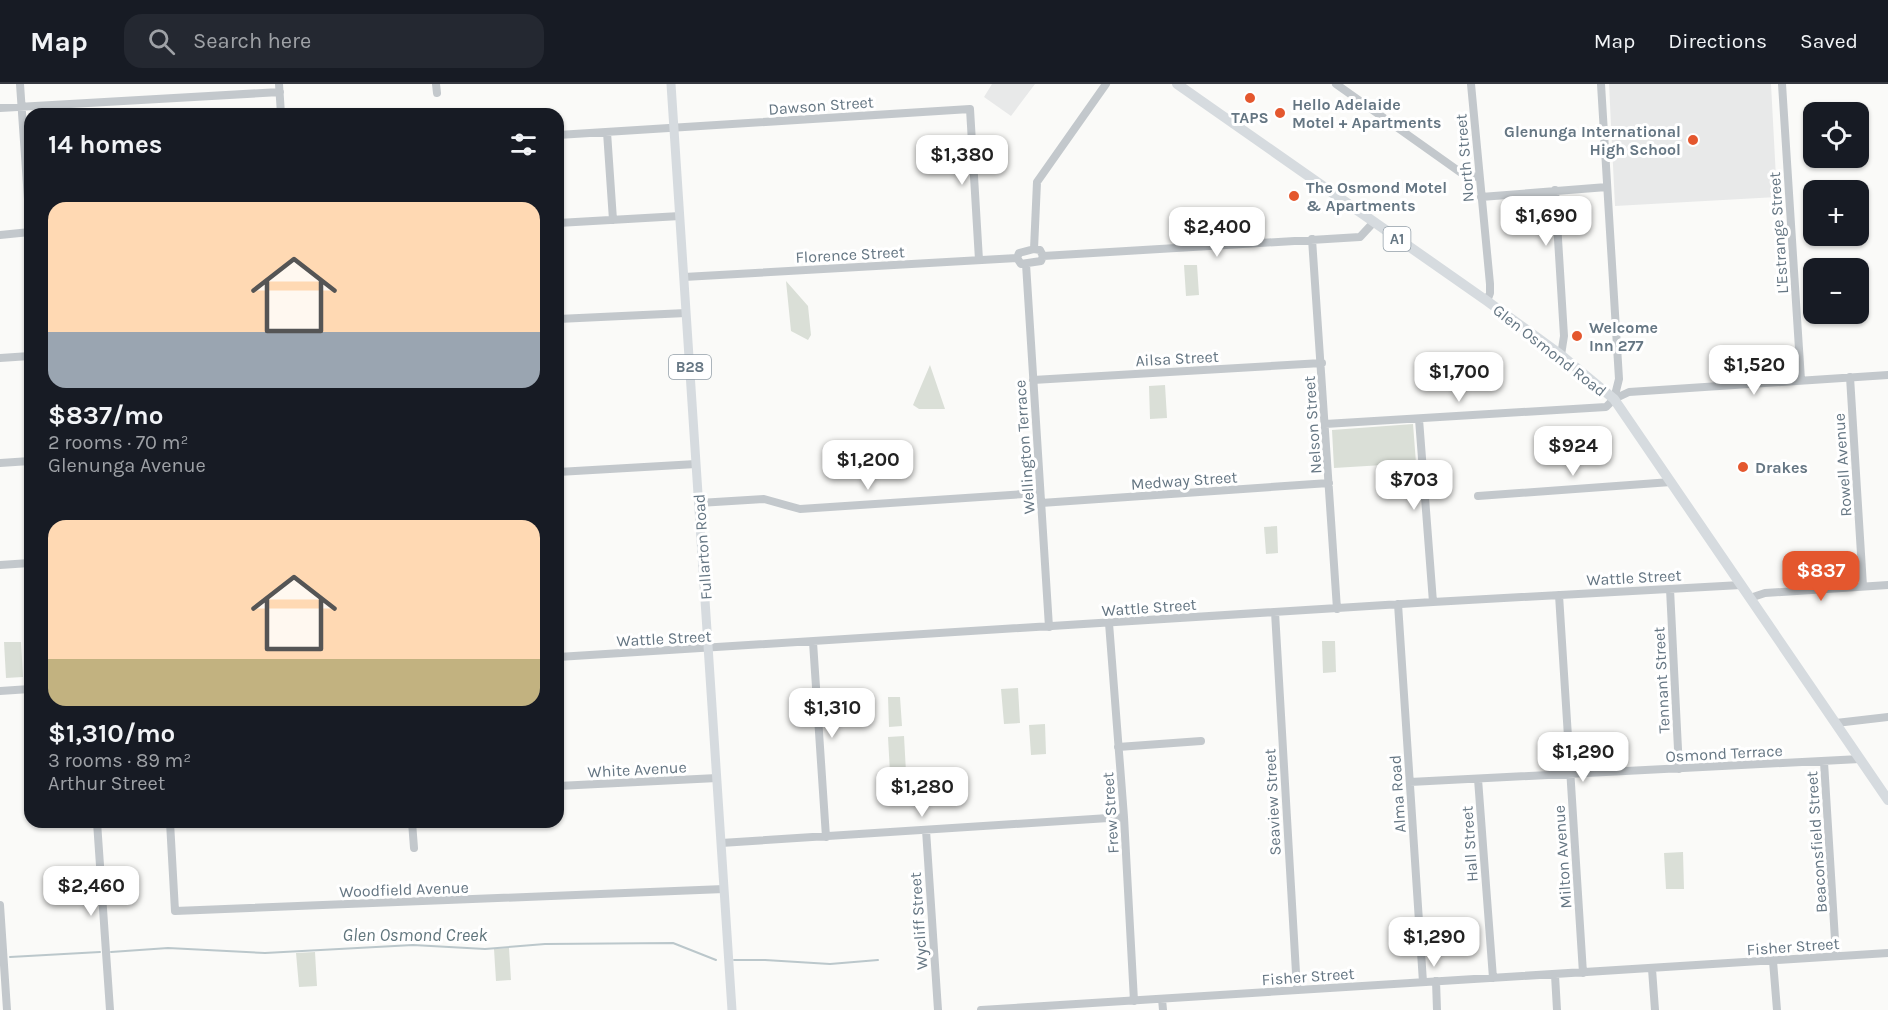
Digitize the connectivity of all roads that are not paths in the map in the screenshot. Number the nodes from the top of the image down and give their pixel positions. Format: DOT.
graph roads {
  1 [pos="20,84"];
  2 [pos="671,84"];
  3 [pos="1106,84"];
  4 [pos="1177,84"];
  5 [pos="1336,84"];
  6 [pos="1471,84"];
  7 [pos="1601,84"];
  8 [pos="1782,84"];
  9 [pos="279,88"];
  10 [pos="21,106"];
  11 [pos="0,108"];
  12 [pos="281,108"];
  13 [pos="674,128"];
  14 [pos="608,132"];
  15 [pos="564,135"];
  16 [pos="24,147"];
  17 [pos="1479,176"];
  18 [pos="1607,187"];
  19 [pos="1555,190"];
  20 [pos="1481,197"];
  21 [pos="680,216"];
  22 [pos="614,220"];
  23 [pos="564,223"];
  24 [pos="1373,223"];
  25 [pos="24,231"];
  26 [pos="0,234"];
  27 [pos="1312,239"];
  28 [pos="1034,249"];
  29 [pos="1043,256"];
  30 [pos="1017,258"];
  31 [pos="979,260"];
  32 [pos="1026,264"];
  33 [pos="684,277"];
  34 [pos="1487,301"];
  35 [pos="686,313"];
  36 [pos="564,319"];
  37 [pos="1561,355"];
  38 [pos="24,356"];
  39 [pos="0,358"];
  40 [pos="1322,363"];
  41 [pos="1888,375"];
  42 [pos="1850,377"];
  43 [pos="1033,380"];
  44 [pos="1801,380"];
  45 [pos="1614,399"];
  46 [pos="1419,418"];
  47 [pos="1325,424"];
  48 [pos="24,461"];
  49 [pos="0,463"];
  50 [pos="696,464"];
  51 [pos="564,472"];
  52 [pos="1671,482"];
  53 [pos="1329,483"];
  54 [pos="1040,493"];
  55 [pos="1478,496"];
  56 [pos="699,503"];
  57 [pos="1041,503"];
  58 [pos="24,563"];
  59 [pos="0,565"];
  60 [pos="1741,585"];
  61 [pos="1888,585"];
  62 [pos="1863,586"];
  63 [pos="1670,589"];
  64 [pos="1559,595"];
  65 [pos="1750,598"];
  66 [pos="1433,602"];
  67 [pos="1398,604"];
  68 [pos="1337,609"];
  69 [pos="1275,612"];
  70 [pos="1109,623"];
  71 [pos="1049,627"];
  72 [pos="813,642"];
  73 [pos="709,649"];
  74 [pos="564,657"];
  75 [pos="24,689"];
  76 [pos="0,691"];
  77 [pos="1888,717"];
  78 [pos="1836,723"];
  79 [pos="1201,741"];
  80 [pos="1118,747"];
  81 [pos="1860,759"];
  82 [pos="1824,762"];
  83 [pos="1679,769"];
  84 [pos="1570,775"];
  85 [pos="717,778"];
  86 [pos="1478,779"];
  87 [pos="1410,782"];
  88 [pos="564,786"];
  89 [pos="1888,800"];
  90 [pos="1124,817"];
  91 [pos="97,828"];
  92 [pos="170,828"];
  93 [pos="412,828"];
  94 [pos="926,830"];
  95 [pos="826,837"];
  96 [pos="721,843"];
  97 [pos="414,848"];
  98 [pos="724,889"];
  99 [pos="0,904"];
  100 [pos="1888,953"];
  101 [pos="1836,956"];
  102 [pos="1773,961"];
  103 [pos="1652,969"];
  104 [pos="1583,973"];
  105 [pos="1555,975"];
  106 [pos="1493,978"];
  107 [pos="1436,981"];
  108 [pos="1423,982"];
  109 [pos="1297,990"];
  110 [pos="1162,999"];
  111 [pos="1134,1001"];
  112 [pos="7,1010"];
  113 [pos="110,1010"];
  114 [pos="732,1010"];
  115 [pos="938,1010"];
  116 [pos="981,1010"];
  117 [pos="1163,1010"];
  118 [pos="1437,1010"];
  119 [pos="1557,1010"];
  120 [pos="1654,1010"];
  121 [pos="1777,1010"];
  1 -- 10 [label="street"];
  2 -- 13 [label="main road, Fullarton Road / B28"];
  3 -- 28 [label="street"];
  4 -- 24 [label="highway, Glen Osmond Road / A1"];
  5 -- 17 [label="street"];
  6 -- 17 [label="street, North Street"];
  7 -- 18 [label="street"];
  8 -- 44 [label="street, L'Estrange Street"];
  9 -- 10 [label="street"];
  9 -- 12 [label="street"];
  10 -- 11 [label="street"];
  10 -- 16 [label="street"];
  13 -- 14 [label="street, Dawson Street"];
  13 -- 21 [label="main road, Fullarton Road / B28"];
  13 -- 31 [label="street, Dawson Street"];
  14 -- 15 [label="street, Dawson Street"];
  14 -- 22 [label="street"];
  17 -- 20 [label="street, North Street"];
  18 -- 19 [label="street"];
  18 -- 45 [label="street"];
  19 -- 20 [label="street"];
  19 -- 37 [label="street"];
  20 -- 34 [label="street, North Street"];
  21 -- 22 [label="street"];
  21 -- 33 [label="main road, Fullarton Road / B28"];
  22 -- 23 [label="street"];
  24 -- 27 [label="street"];
  24 -- 34 [label="highway, Glen Osmond Road / A1"];
  25 -- 26 [label="street"];
  27 -- 29 [label="street"];
  27 -- 40 [label="street, Nelson Street"];
  28 -- 29 [label="street"];
  28 -- 30 [label="street"];
  29 -- 32 [label="street"];
  30 -- 31 [label="street, Florence Street"];
  30 -- 32 [label="street"];
  31 -- 33 [label="street, Florence Street"];
  32 -- 43 [label="street, Wellington Terrace"];
  33 -- 35 [label="main road, Fullarton Road / B28"];
  34 -- 37 [label="highway, Glen Osmond Road / A1"];
  35 -- 36 [label="street"];
  35 -- 50 [label="main road, Fullarton Road / B28"];
  37 -- 45 [label="highway, Glen Osmond Road / A1"];
  38 -- 39 [label="street"];
  40 -- 43 [label="street, Ailsa Street"];
  40 -- 47 [label="street, Nelson Street"];
  41 -- 42 [label="street"];
  42 -- 44 [label="street"];
  42 -- 62 [label="street, Rowell Avenue"];
  43 -- 54 [label="street, Wellington Terrace"];
  44 -- 45 [label="street"];
  45 -- 46 [label="street"];
  45 -- 52 [label="highway, Glen Osmond Road / A1"];
  46 -- 47 [label="street"];
  46 -- 66 [label="street"];
  47 -- 53 [label="street, Nelson Street"];
  48 -- 49 [label="street"];
  50 -- 51 [label="street"];
  50 -- 56 [label="main road, Fullarton Road / B28"];
  52 -- 55 [label="street"];
  52 -- 60 [label="highway, Glen Osmond Road / A1"];
  53 -- 57 [label="street, Medway Street"];
  53 -- 68 [label="street, Nelson Street"];
  54 -- 56 [label="street"];
  54 -- 57 [label="street, Wellington Terrace"];
  56 -- 73 [label="main road, Fullarton Road / B28"];
  57 -- 71 [label="street, Wellington Terrace"];
  58 -- 59 [label="street"];
  60 -- 63 [label="street, Wattle Street"];
  60 -- 65 [label="highway, Glen Osmond Road / A1"];
  61 -- 62 [label="street"];
  62 -- 65 [label="street"];
  63 -- 64 [label="street, Wattle Street"];
  63 -- 83 [label="street, Tennant Street"];
  64 -- 66 [label="street, Wattle Street"];
  64 -- 84 [label="street, Milton Avenue"];
  65 -- 78 [label="highway, Glen Osmond Road / A1"];
  66 -- 67 [label="street, Wattle Street"];
  67 -- 68 [label="street, Wattle Street"];
  67 -- 87 [label="street, Alma Road"];
  68 -- 69 [label="street, Wattle Street"];
  69 -- 70 [label="street, Wattle Street"];
  69 -- 109 [label="street, Seaview Street"];
  70 -- 71 [label="street, Wattle Street"];
  70 -- 80 [label="street, Frew Street"];
  71 -- 72 [label="street, Wattle Street"];
  72 -- 73 [label="street, Wattle Street"];
  72 -- 95 [label="street"];
  73 -- 74 [label="street, Wattle Street"];
  73 -- 85 [label="main road, Fullarton Road / B28"];
  75 -- 76 [label="street"];
  77 -- 78 [label="street"];
  78 -- 81 [label="highway, Glen Osmond Road / A1"];
  79 -- 80 [label="street"];
  80 -- 90 [label="street, Frew Street"];
  81 -- 82 [label="street, Osmond Terrace"];
  81 -- 89 [label="highway, Glen Osmond Road / A1"];
  82 -- 83 [label="street, Osmond Terrace"];
  82 -- 101 [label="street, Beaconsfield Street"];
  83 -- 84 [label="street, Osmond Terrace"];
  84 -- 86 [label="street, Osmond Terrace"];
  84 -- 104 [label="street, Milton Avenue"];
  85 -- 88 [label="street, White Avenue"];
  85 -- 96 [label="main road, Fullarton Road / B28"];
  86 -- 87 [label="street, Osmond Terrace"];
  86 -- 106 [label="street, Hall Street"];
  87 -- 108 [label="street, Alma Road"];
  90 -- 94 [label="street"];
  90 -- 111 [label="street, Frew Street"];
  91 -- 113 [label="street"];
  92 -- 98 [label="street, Woodfield Avenue"];
  93 -- 97 [label="street"];
  94 -- 95 [label="street"];
  94 -- 115 [label="street, Wycliff Street"];
  95 -- 96 [label="street"];
  96 -- 98 [label="main road, Fullarton Road / B28"];
  98 -- 114 [label="main road, Fullarton Road / B28"];
  99 -- 112 [label="street"];
  100 -- 101 [label="street, Fisher Street"];
  101 -- 102 [label="street, Fisher Street"];
  102 -- 103 [label="street, Fisher Street"];
  102 -- 121 [label="street"];
  103 -- 104 [label="street, Fisher Street"];
  103 -- 120 [label="street"];
  104 -- 105 [label="street, Fisher Street"];
  105 -- 106 [label="street, Fisher Street"];
  105 -- 119 [label="street"];
  106 -- 107 [label="street, Fisher Street"];
  107 -- 108 [label="street, Fisher Street"];
  107 -- 118 [label="street"];
  108 -- 109 [label="street, Fisher Street"];
  109 -- 110 [label="street, Fisher Street"];
  110 -- 111 [label="street, Fisher Street"];
  110 -- 117 [label="street"];
  111 -- 116 [label="street, Fisher Street"];
}
